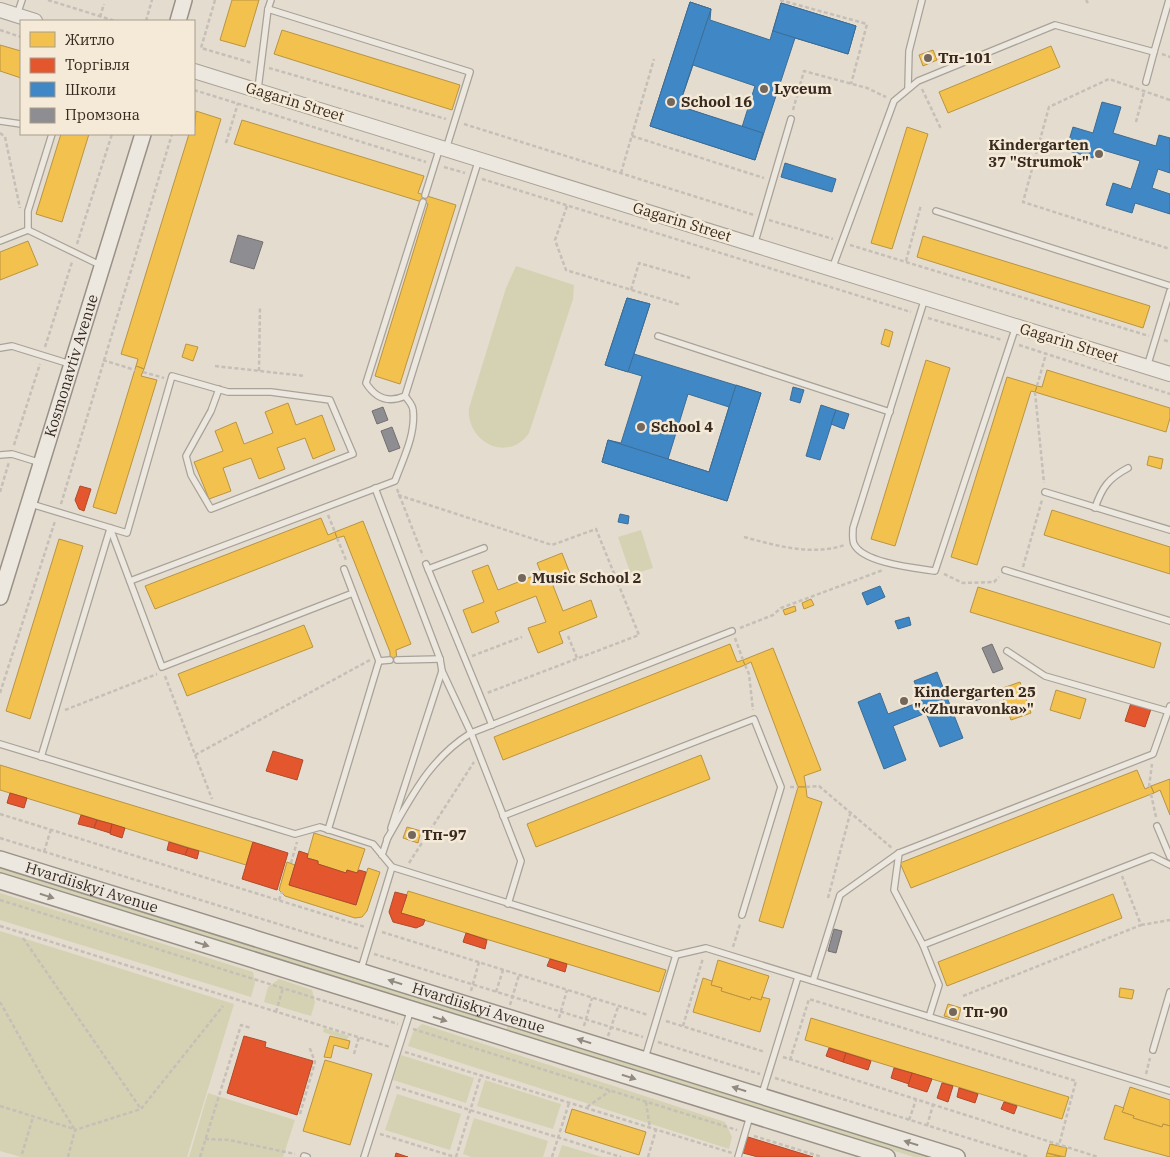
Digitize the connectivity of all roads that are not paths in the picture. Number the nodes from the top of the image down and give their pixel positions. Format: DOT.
graph roads {
  1 [pos="22,0"];
  2 [pos="184,0"];
  3 [pos="270,0"];
  4 [pos="922,0"];
  5 [pos="1168,0"];
  6 [pos="268,9"];
  7 [pos="0,10"];
  8 [pos="17,16"];
  9 [pos="31,20"];
  10 [pos="178,20"];
  11 [pos="1154,52"];
  12 [pos="195,71"];
  13 [pos="1146,82"];
  14 [pos="908,88"];
  15 [pos="258,91"];
  16 [pos="791,119"];
  17 [pos="0,120"];
  18 [pos="20,124"];
  19 [pos="50,135"];
  20 [pos="143,135"];
  21 [pos="443,148"];
  22 [pos="479,160"];
  23 [pos="936,211"];
  24 [pos="28,230"];
  25 [pos="0,241"];
  26 [pos="754,245"];
  27 [pos="102,266"];
  28 [pos="832,269"];
  29 [pos="1170,286"];
  30 [pos="1170,291"];
  31 [pos="925,298"];
  32 [pos="1016,326"];
  33 [pos="658,336"];
  34 [pos="0,348"];
  35 [pos="72,365"];
  36 [pos="1146,367"];
  37 [pos="1170,374"];
  38 [pos="219,389"];
  39 [pos="406,396"];
  40 [pos="890,412"];
  41 [pos="0,455"];
  42 [pos="41,463"];
  43 [pos="1128,468"];
  44 [pos="375,488"];
  45 [pos="1045,492"];
  46 [pos="29,503"];
  47 [pos="1095,508"];
  48 [pos="110,528"];
  49 [pos="1170,530"];
  50 [pos="484,548"];
  51 [pos="4,567"];
  52 [pos="344,569"];
  53 [pos="1005,570"];
  54 [pos="130,581"];
  55 [pos="354,593"];
  56 [pos="0,596"];
  57 [pos="1170,621"];
  58 [pos="735,630"];
  59 [pos="1007,651"];
  60 [pos="379,659"];
  61 [pos="440,659"];
  62 [pos="442,671"];
  63 [pos="1168,709"];
  64 [pos="492,725"];
  65 [pos="470,733"];
  66 [pos="0,744"];
  67 [pos="41,757"];
  68 [pos="503,816"];
  69 [pos="1158,826"];
  70 [pos="328,830"];
  71 [pos="387,839"];
  72 [pos="899,853"];
  73 [pos="382,855"];
  74 [pos="1170,857"];
  75 [pos="0,859"];
  76 [pos="1170,865"];
  77 [pos="392,867"];
  78 [pos="0,882"];
  79 [pos="508,904"];
  80 [pos="742,915"];
  81 [pos="923,945"];
  82 [pos="676,955"];
  83 [pos="360,971"];
  84 [pos="798,977"];
  85 [pos="813,981"];
  86 [pos="1170,992"];
  87 [pos="411,1009"];
  88 [pos="504,1010"];
  89 [pos="929,1017"];
  90 [pos="491,1034"];
  91 [pos="1153,1050"];
  92 [pos="645,1060"];
  93 [pos="1170,1091"];
  94 [pos="761,1096"];
  95 [pos="751,1115"];
  96 [pos="738,1156"];
  97 [pos="364,1157"];
  98 [pos="887,1157"];
  99 [pos="957,1157"];
  1 -- 8 [label="lane"];
  2 -- 10 [label="main road"];
  3 -- 6 [label="lane"];
  4 -- 14 [label="lane"];
  5 -- 11 [label="lane"];
  6 -- 15 [label="lane"];
  6 -- 21 [label="lane"];
  7 -- 8 [label="street"];
  8 -- 9 [label="street"];
  11 -- 13 [label="lane"];
  11 -- 14 [label="lane"];
  12 -- 15 [label="street, Gagarin Street"];
  14 -- 28 [label="lane"];
  15 -- 21 [label="street, Gagarin Street"];
  16 -- 26 [label="lane"];
  17 -- 18 [label="lane"];
  19 -- 24 [label="lane"];
  20 -- 27 [label="main road, Kosmonavtiv Avenue"];
  21 -- 22 [label="street, Gagarin Street"];
  21 -- 39 [label="lane"];
  22 -- 26 [label="street, Gagarin Street"];
  22 -- 39 [label="lane"];
  23 -- 29 [label="lane"];
  24 -- 25 [label="lane"];
  24 -- 27 [label="lane"];
  26 -- 28 [label="street, Gagarin Street"];
  27 -- 35 [label="main road, Kosmonavtiv Avenue"];
  28 -- 31 [label="street, Gagarin Street"];
  30 -- 36 [label="lane"];
  31 -- 32 [label="street, Gagarin Street"];
  31 -- 40 [label="lane"];
  32 -- 36 [label="street, Gagarin Street"];
  32 -- 40 [label="lane"];
  33 -- 40 [label="lane"];
  34 -- 35 [label="lane"];
  35 -- 42 [label="main road, Kosmonavtiv Avenue"];
  36 -- 37 [label="street, Gagarin Street"];
  38 -- 38 [label="lane"];
  38 -- 48 [label="lane"];
  39 -- 44 [label="lane"];
  41 -- 42 [label="lane"];
  42 -- 46 [label="main road, Kosmonavtiv Avenue"];
  43 -- 47 [label="lane"];
  44 -- 54 [label="lane"];
  44 -- 61 [label="lane"];
  45 -- 47 [label="lane"];
  46 -- 48 [label="lane"];
  46 -- 51 [label="main road, Kosmonavtiv Avenue"];
  47 -- 49 [label="lane"];
  48 -- 54 [label="lane"];
  48 -- 67 [label="lane"];
  50 -- 64 [label="lane"];
  51 -- 56 [label="main road, Kosmonavtiv Avenue"];
  52 -- 55 [label="lane"];
  53 -- 57 [label="lane"];
  54 -- 55 [label="lane"];
  55 -- 60 [label="lane"];
  58 -- 64 [label="lane"];
  59 -- 63 [label="lane"];
  60 -- 61 [label="lane"];
  60 -- 70 [label="lane"];
  61 -- 62 [label="lane"];
  62 -- 65 [label="lane"];
  62 -- 71 [label="lane"];
  63 -- 72 [label="lane"];
  64 -- 65 [label="lane"];
  65 -- 68 [label="lane"];
  65 -- 71 [label="lane"];
  66 -- 67 [label="lane"];
  67 -- 70 [label="lane"];
  68 -- 79 [label="lane"];
  68 -- 80 [label="lane"];
  69 -- 74 [label="lane"];
  70 -- 73 [label="lane"];
  71 -- 73 [label="lane"];
  72 -- 81 [label="lane"];
  72 -- 85 [label="lane"];
  73 -- 77 [label="lane"];
  75 -- 83 [label="main road, Hvardiiskyi Avenue"];
  76 -- 81 [label="lane"];
  77 -- 79 [label="lane"];
  77 -- 83 [label="lane"];
  78 -- 87 [label="main road, Hvardiiskyi Avenue, one-way"];
  79 -- 82 [label="lane"];
  81 -- 89 [label="lane"];
  82 -- 84 [label="lane"];
  82 -- 92 [label="lane"];
  88 -- 83 [label="main road, Hvardiiskyi Avenue, one-way"];
  84 -- 85 [label="lane"];
  84 -- 94 [label="lane"];
  85 -- 89 [label="lane"];
  86 -- 91 [label="lane"];
  87 -- 90 [label="main road, Hvardiiskyi Avenue, one-way"];
  87 -- 97 [label="lane"];
  88 -- 90 [label="main road"];
  92 -- 88 [label="main road, Hvardiiskyi Avenue, one-way"];
  89 -- 93 [label="lane"];
  90 -- 95 [label="main road, Hvardiiskyi Avenue, one-way"];
  94 -- 92 [label="main road, Hvardiiskyi Avenue, one-way"];
  99 -- 94 [label="main road, Hvardiiskyi Avenue, one-way"];
  95 -- 96 [label="lane"];
  95 -- 98 [label="main road, Hvardiiskyi Avenue"];
}
